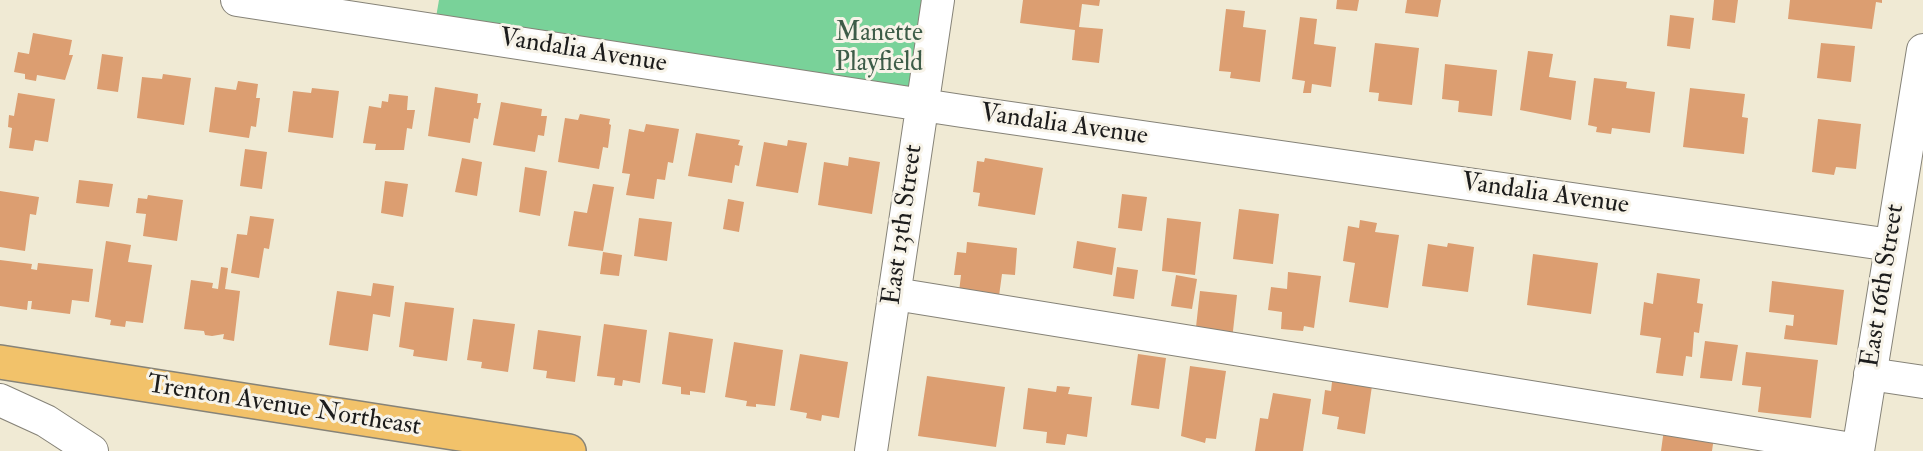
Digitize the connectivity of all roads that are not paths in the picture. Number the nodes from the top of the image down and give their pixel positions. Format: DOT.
graph roads {
  1 [pos="237,0"];
  2 [pos="938,0"];
  3 [pos="1923,50"];
  4 [pos="922,105"];
  5 [pos="1918,118"];
  6 [pos="1891,245"];
  7 [pos="895,294"];
  8 [pos="0,362"];
  9 [pos="1870,374"];
  10 [pos="1923,382"];
  11 [pos="0,400"];
  12 [pos="1858,450"];
  13 [pos="92,451"];
  14 [pos="569,451"];
  15 [pos="871,451"];
  1 -- 4 [label="street, Vandalia Avenue"];
  2 -- 4 [label="street, East 13th Street"];
  3 -- 5 [label="street, East 16th Street"];
  4 -- 6 [label="street, Vandalia Avenue"];
  4 -- 7 [label="street, East 13th Street"];
  5 -- 6 [label="street, East 16th Street"];
  6 -- 9 [label="street, East 16th Street"];
  7 -- 12 [label="street"];
  7 -- 15 [label="street, East 13th Street"];
  8 -- 14 [label="main road, Trenton Avenue Northeast"];
  9 -- 10 [label="street"];
  9 -- 12 [label="street, East 16th Street"];
  11 -- 13 [label="street"];
}
